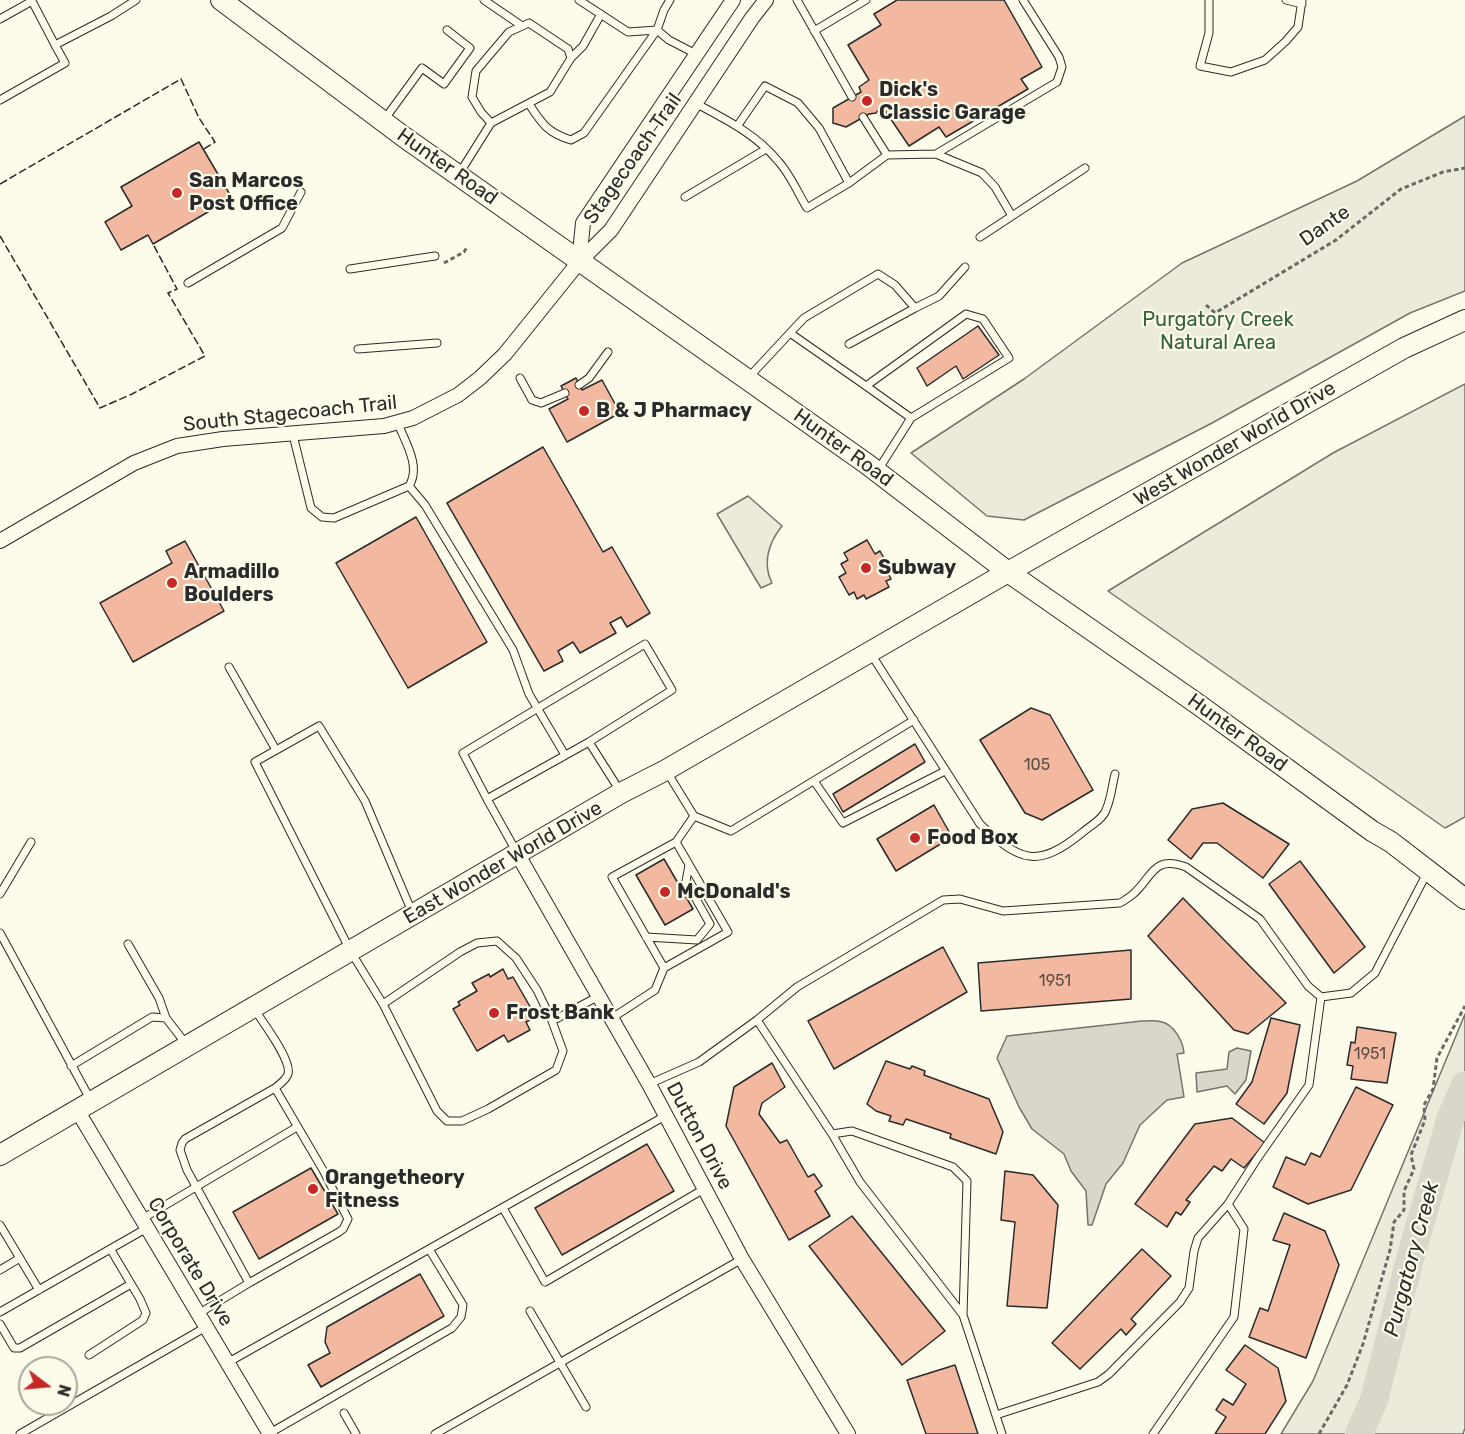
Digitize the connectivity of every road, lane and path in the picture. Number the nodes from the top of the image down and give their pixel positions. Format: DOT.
graph roads {
  1 [pos="136,0"];
  2 [pos="221,0"];
  3 [pos="484,0"];
  4 [pos="579,0"];
  5 [pos="670,0"];
  6 [pos="733,0"];
  7 [pos="766,0"];
  8 [pos="797,0"];
  9 [pos="866,0"];
  10 [pos="1023,0"];
  11 [pos="1209,0"];
  12 [pos="1286,0"];
  13 [pos="1302,2"];
  14 [pos="601,14"];
  15 [pos="0,19"];
  16 [pos="522,26"];
  17 [pos="447,30"];
  18 [pos="657,30"];
  19 [pos="814,31"];
  20 [pos="55,45"];
  21 [pos="696,54"];
  22 [pos="571,58"];
  23 [pos="852,98"];
  24 [pos="0,100"];
  25 [pos="695,103"];
  26 [pos="529,104"];
  27 [pos="863,117"];
  28 [pos="383,122"];
  29 [pos="491,123"];
  30 [pos="738,125"];
  31 [pos="766,149"];
  32 [pos="936,154"];
  33 [pos="887,155"];
  34 [pos="1085,168"];
  35 [pos="1465,168"];
  36 [pos="458,175"];
  37 [pos="849,183"];
  38 [pos="301,192"];
  39 [pos="685,197"];
  40 [pos="1012,216"];
  41 [pos="980,237"];
  42 [pos="467,247"];
  43 [pos="435,256"];
  44 [pos="579,262"];
  45 [pos="443,264"];
  46 [pos="965,267"];
  47 [pos="350,269"];
  48 [pos="188,283"];
  49 [pos="1206,305"];
  50 [pos="915,308"];
  51 [pos="1465,320"];
  52 [pos="790,333"];
  53 [pos="437,343"];
  54 [pos="849,344"];
  55 [pos="358,349"];
  56 [pos="608,352"];
  57 [pos="520,378"];
  58 [pos="747,379"];
  59 [pos="579,384"];
  60 [pos="866,386"];
  61 [pos="565,393"];
  62 [pos="911,418"];
  63 [pos="398,424"];
  64 [pos="292,435"];
  65 [pos="877,472"];
  66 [pos="409,486"];
  67 [pos="0,541"];
  68 [pos="1008,572"];
  69 [pos="870,652"];
  70 [pos="229,667"];
  71 [pos="537,709"];
  72 [pos="914,720"];
  73 [pos="589,742"];
  74 [pos="276,750"];
  75 [pos="565,755"];
  76 [pos="666,770"];
  77 [pos="945,771"];
  78 [pos="1115,774"];
  79 [pos="814,781"];
  80 [pos="621,793"];
  81 [pos="487,799"];
  82 [pos="694,816"];
  83 [pos="31,842"];
  84 [pos="676,842"];
  85 [pos="518,855"];
  86 [pos="689,865"];
  87 [pos="1429,871"];
  88 [pos="0,894"];
  89 [pos="1465,899"];
  90 [pos="413,916"];
  91 [pos="0,933"];
  92 [pos="646,937"];
  93 [pos="128,944"];
  94 [pos="351,952"];
  95 [pos="664,968"];
  96 [pos="599,996"];
  97 [pos="1321,997"];
  98 [pos="383,1004"];
  99 [pos="1465,1006"];
  100 [pos="254,1008"];
  101 [pos="166,1018"];
  102 [pos="612,1018"];
  103 [pos="757,1020"];
  104 [pos="552,1021"];
  105 [pos="187,1046"];
  106 [pos="71,1066"];
  107 [pos="650,1084"];
  108 [pos="275,1088"];
  109 [pos="84,1106"];
  110 [pos="665,1116"];
  111 [pos="297,1127"];
  112 [pos="832,1134"];
  113 [pos="0,1155"];
  114 [pos="196,1187"];
  115 [pos="704,1189"];
  116 [pos="1228,1204"];
  117 [pos="503,1208"];
  118 [pos="145,1224"];
  119 [pos="0,1226"];
  120 [pos="429,1248"];
  121 [pos="111,1250"];
  122 [pos="20,1258"];
  123 [pos="742,1259"];
  124 [pos="0,1270"];
  125 [pos="249,1283"];
  126 [pos="131,1284"];
  127 [pos="39,1290"];
  128 [pos="530,1311"];
  129 [pos="0,1312"];
  130 [pos="198,1314"];
  131 [pos="963,1315"];
  132 [pos="0,1324"];
  133 [pos="206,1327"];
  134 [pos="89,1355"];
  135 [pos="227,1363"];
  136 [pos="560,1364"];
  137 [pos="586,1407"];
  138 [pos="344,1413"];
  139 [pos="996,1414"];
  140 [pos="20,1434"];
  141 [pos="270,1434"];
  142 [pos="356,1434"];
  143 [pos="435,1434"];
  144 [pos="848,1434"];
  145 [pos="1002,1434"];
  146 [pos="1153,1434"];
  147 [pos="1319,1434"];
  1 -- 20 [label="lane"];
  2 -- 28 [label="main road, Hunter Road"];
  3 -- 16 [label="lane"];
  4 -- 14 [label="lane"];
  5 -- 18 [label="lane"];
  6 -- 21 [label="street, Stagecoach Trail"];
  7 -- 25 [label="street, Stagecoach Trail"];
  8 -- 19 [label="lane"];
  9 -- 19 [label="lane"];
  10 -- 32 [label="lane"];
  11 -- 13 [label="lane"];
  12 -- 13 [label="lane"];
  14 -- 18 [label="lane"];
  14 -- 22 [label="lane"];
  15 -- 20 [label="lane"];
  16 -- 22 [label="lane"];
  16 -- 29 [label="lane"];
  17 -- 28 [label="lane"];
  18 -- 21 [label="lane"];
  18 -- 26 [label="lane"];
  19 -- 23 [label="lane"];
  20 -- 24 [label="lane"];
  21 -- 44 [label="street, Stagecoach Trail"];
  22 -- 26 [label="lane"];
  25 -- 30 [label="lane"];
  25 -- 44 [label="street, Stagecoach Trail"];
  26 -- 29 [label="lane"];
  27 -- 33 [label="lane"];
  28 -- 36 [label="main road, Hunter Road"];
  29 -- 36 [label="lane"];
  30 -- 31 [label="lane"];
  30 -- 37 [label="lane"];
  31 -- 37 [label="lane"];
  31 -- 39 [label="lane"];
  32 -- 33 [label="lane"];
  32 -- 40 [label="lane"];
  33 -- 37 [label="lane"];
  34 -- 40 [label="lane"];
  35 -- 49 [label="path, Dante"];
  36 -- 44 [label="main road, Hunter Road"];
  38 -- 48 [label="lane"];
  40 -- 41 [label="lane"];
  42 -- 45 [label="path"];
  43 -- 47 [label="lane"];
  44 -- 58 [label="main road, Hunter Road"];
  44 -- 63 [label="street, South Stagecoach Trail"];
  46 -- 50 [label="lane"];
  50 -- 52 [label="lane"];
  50 -- 54 [label="lane"];
  51 -- 68 [label="main road, West Wonder World Drive"];
  52 -- 58 [label="lane"];
  52 -- 60 [label="lane"];
  53 -- 55 [label="lane"];
  56 -- 59 [label="lane"];
  57 -- 61 [label="lane"];
  58 -- 65 [label="main road, Hunter Road"];
  60 -- 62 [label="lane"];
  60 -- 62 [label="lane"];
  62 -- 65 [label="lane"];
  63 -- 64 [label="street, South Stagecoach Trail"];
  63 -- 66 [label="lane"];
  64 -- 66 [label="lane"];
  64 -- 67 [label="street, South Stagecoach Trail"];
  65 -- 68 [label="main road, Hunter Road"];
  66 -- 71 [label="lane"];
  68 -- 69 [label="main road, East Wonder World Drive"];
  68 -- 87 [label="main road, Hunter Road"];
  69 -- 72 [label="lane"];
  69 -- 76 [label="main road, East Wonder World Drive"];
  70 -- 74 [label="lane"];
  71 -- 73 [label="lane"];
  71 -- 75 [label="lane"];
  71 -- 81 [label="lane"];
  72 -- 77 [label="lane"];
  72 -- 79 [label="lane"];
  73 -- 75 [label="lane"];
  73 -- 80 [label="lane"];
  74 -- 90 [label="lane"];
  74 -- 94 [label="lane"];
  75 -- 81 [label="lane"];
  76 -- 80 [label="main road, East Wonder World Drive"];
  76 -- 82 [label="lane"];
  77 -- 78 [label="lane"];
  77 -- 79 [label="lane"];
  79 -- 82 [label="lane"];
  80 -- 85 [label="main road, East Wonder World Drive"];
  81 -- 85 [label="lane"];
  82 -- 84 [label="lane"];
  83 -- 88 [label="lane"];
  84 -- 86 [label="lane"];
  84 -- 92 [label="lane"];
  85 -- 90 [label="main road, East Wonder World Drive"];
  85 -- 96 [label="street, Dutton Drive"];
  86 -- 92 [label="lane"];
  86 -- 95 [label="lane"];
  87 -- 89 [label="main road, Hunter Road"];
  87 -- 97 [label="lane"];
  90 -- 94 [label="main road, East Wonder World Drive"];
  91 -- 106 [label="lane"];
  92 -- 95 [label="lane"];
  93 -- 101 [label="lane"];
  94 -- 98 [label="lane"];
  94 -- 100 [label="main road, East Wonder World Drive"];
  95 -- 102 [label="lane"];
  96 -- 102 [label="street, Dutton Drive"];
  96 -- 104 [label="lane"];
  97 -- 103 [label="lane"];
  97 -- 116 [label="lane"];
  98 -- 104 [label="lane"];
  98 -- 104 [label="lane"];
  99 -- 147 [label="path"];
  100 -- 105 [label="main road, East Wonder World Drive"];
  100 -- 108 [label="lane"];
  101 -- 105 [label="lane"];
  101 -- 106 [label="lane"];
  102 -- 107 [label="street, Dutton Drive"];
  103 -- 107 [label="lane"];
  103 -- 112 [label="lane"];
  105 -- 109 [label="main road, East Wonder World Drive"];
  106 -- 109 [label="lane"];
  107 -- 110 [label="street, Dutton Drive"];
  108 -- 111 [label="lane"];
  108 -- 114 [label="lane"];
  109 -- 113 [label="main road, East Wonder World Drive"];
  109 -- 118 [label="street, Corporate Drive"];
  110 -- 115 [label="street, Dutton Drive"];
  110 -- 117 [label="lane"];
  111 -- 114 [label="lane"];
  111 -- 125 [label="lane"];
  112 -- 131 [label="lane"];
  112 -- 131 [label="lane"];
  114 -- 118 [label="lane"];
  114 -- 125 [label="lane"];
  115 -- 117 [label="lane"];
  115 -- 123 [label="street, Dutton Drive"];
  116 -- 139 [label="lane"];
  116 -- 146 [label="lane"];
  117 -- 120 [label="lane"];
  118 -- 121 [label="lane"];
  118 -- 130 [label="street, Corporate Drive"];
  119 -- 122 [label="lane"];
  120 -- 135 [label="lane"];
  120 -- 141 [label="lane"];
  121 -- 126 [label="lane"];
  121 -- 127 [label="lane"];
  122 -- 124 [label="lane"];
  122 -- 127 [label="lane"];
  123 -- 136 [label="lane"];
  123 -- 144 [label="street, Dutton Drive"];
  125 -- 130 [label="lane"];
  126 -- 132 [label="lane"];
  126 -- 134 [label="lane"];
  127 -- 129 [label="lane"];
  128 -- 136 [label="lane"];
  130 -- 133 [label="street, Corporate Drive"];
  131 -- 139 [label="lane"];
  133 -- 135 [label="street, Corporate Drive"];
  133 -- 140 [label="lane"];
  135 -- 141 [label="street, Corporate Drive"];
  136 -- 137 [label="lane"];
  136 -- 143 [label="lane"];
  138 -- 142 [label="lane"];
  139 -- 145 [label="lane"];
}
